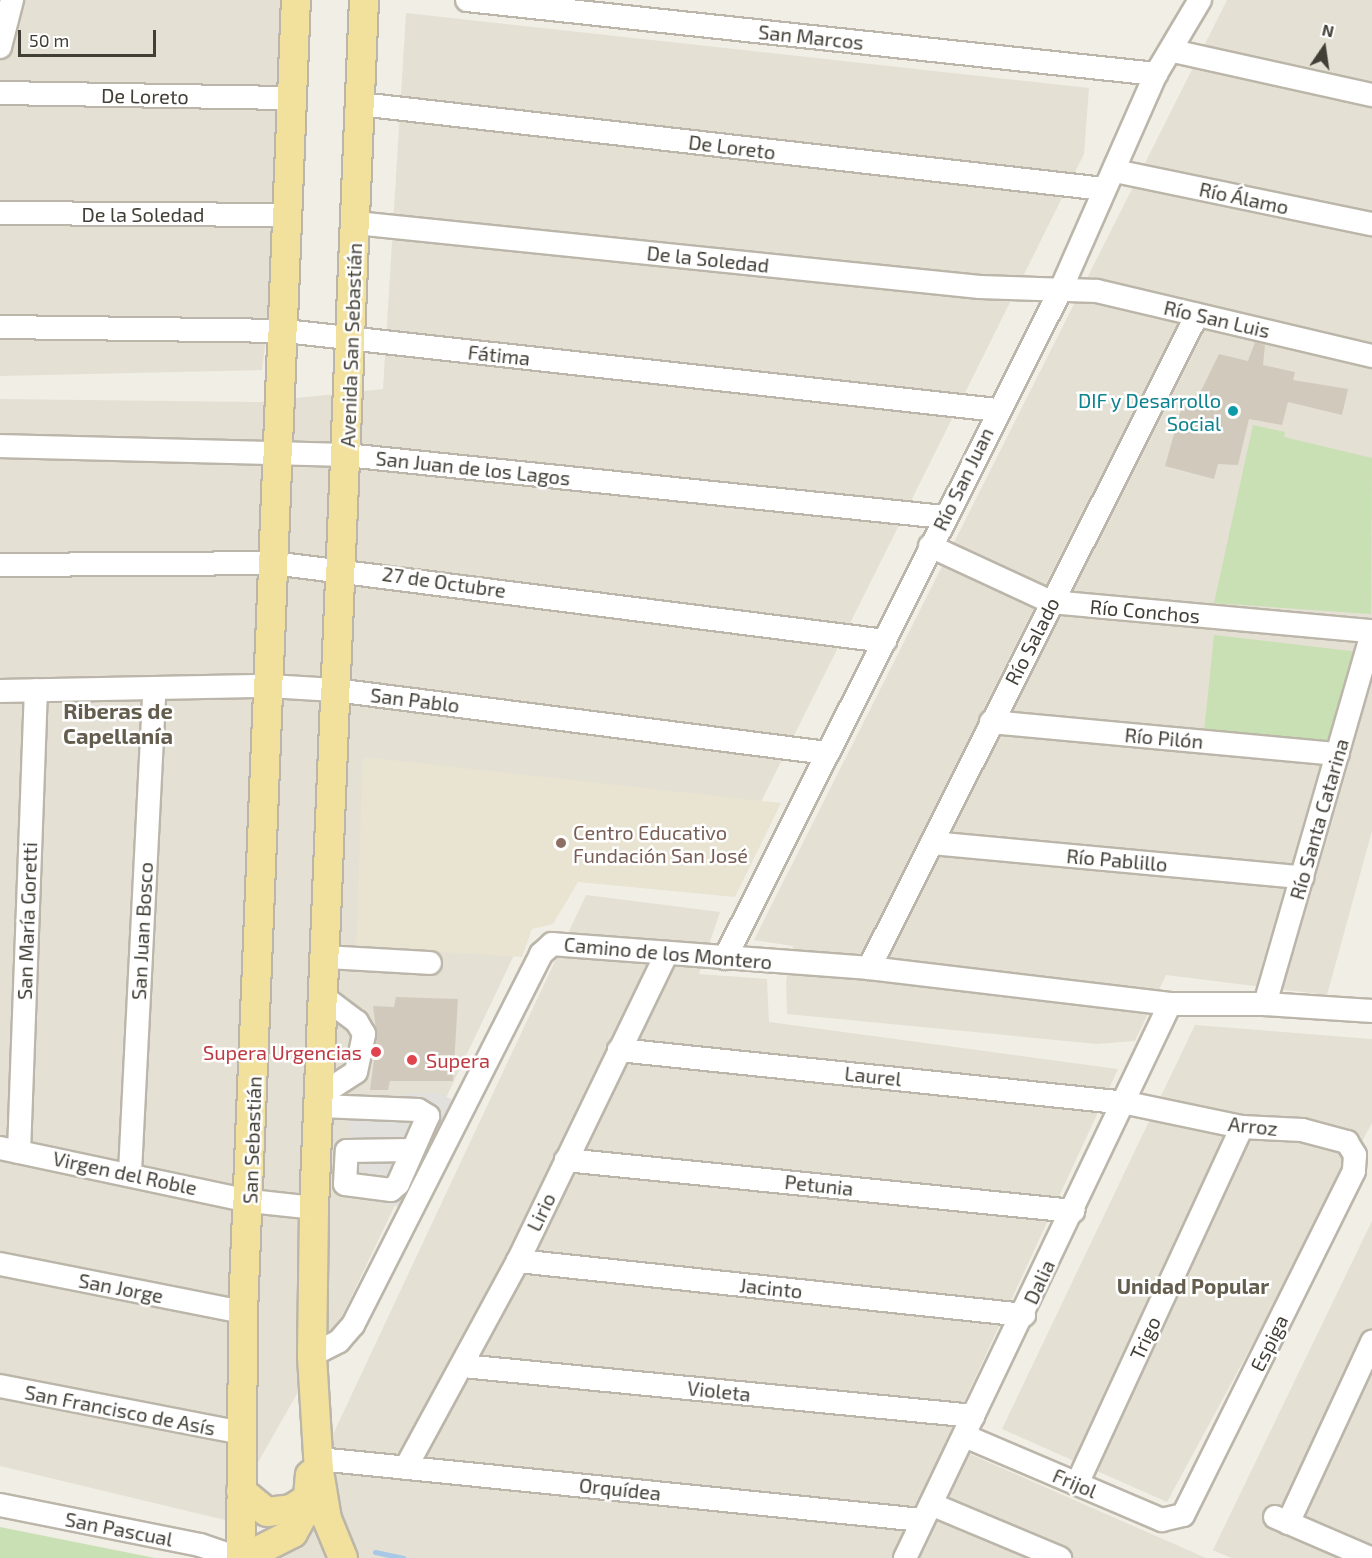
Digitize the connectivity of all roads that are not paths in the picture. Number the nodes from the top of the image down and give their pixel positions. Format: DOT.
graph roads {
  1 [pos="12,0"];
  2 [pos="296,0"];
  3 [pos="364,0"];
  4 [pos="467,0"];
  5 [pos="1200,0"];
  6 [pos="0,47"];
  7 [pos="1173,51"];
  8 [pos="1156,74"];
  9 [pos="0,93"];
  10 [pos="1372,95"];
  11 [pos="291,98"];
  12 [pos="360,104"];
  13 [pos="1109,180"];
  14 [pos="0,213"];
  15 [pos="286,215"];
  16 [pos="356,224"];
  17 [pos="1372,224"];
  18 [pos="1061,289"];
  19 [pos="1197,315"];
  20 [pos="0,327"];
  21 [pos="285,330"];
  22 [pos="350,338"];
  23 [pos="1372,356"];
  24 [pos="997,410"];
  25 [pos="0,447"];
  26 [pos="280,450"];
  27 [pos="346,455"];
  28 [pos="944,518"];
  29 [pos="930,546"];
  30 [pos="273,562"];
  31 [pos="0,565"];
  32 [pos="341,569"];
  33 [pos="1051,602"];
  34 [pos="1372,632"];
  35 [pos="885,641"];
  36 [pos="269,686"];
  37 [pos="36,690"];
  38 [pos="154,690"];
  39 [pos="335,690"];
  40 [pos="0,691"];
  41 [pos="991,723"];
  42 [pos="828,753"];
  43 [pos="1338,754"];
  44 [pos="932,843"];
  45 [pos="1302,877"];
  46 [pos="667,953"];
  47 [pos="326,957"];
  48 [pos="725,958"];
  49 [pos="430,963"];
  50 [pos="869,968"];
  51 [pos="325,998"];
  52 [pos="1170,1004"];
  53 [pos="1265,1004"];
  54 [pos="1372,1011"];
  55 [pos="619,1050"];
  56 [pos="322,1100"];
  57 [pos="1127,1103"];
  58 [pos="1242,1127"];
  59 [pos="9,1150"];
  60 [pos="411,1150"];
  61 [pos="566,1160"];
  62 [pos="1354,1171"];
  63 [pos="130,1172"];
  64 [pos="250,1201"];
  65 [pos="314,1208"];
  66 [pos="1073,1211"];
  67 [pos="518,1261"];
  68 [pos="0,1264"];
  69 [pos="243,1312"];
  70 [pos="1024,1315"];
  71 [pos="1372,1342"];
  72 [pos="312,1355"];
  73 [pos="463,1366"];
  74 [pos="0,1386"];
  75 [pos="971,1427"];
  76 [pos="241,1433"];
  77 [pos="317,1455"];
  78 [pos="406,1467"];
  79 [pos="1077,1484"];
  80 [pos="241,1491"];
  81 [pos="307,1499"];
  82 [pos="0,1505"];
  83 [pos="926,1512"];
  84 [pos="1183,1515"];
  85 [pos="196,1551"];
  86 [pos="240,1558"];
  87 [pos="343,1558"];
  88 [pos="905,1558"];
  89 [pos="1060,1558"];
  90 [pos="1370,1558"];
  1 -- 6 [label="street"];
  2 -- 11 [label="main road"];
  3 -- 12 [label="main road, Avenida San Sebastián"];
  4 -- 8 [label="street, San Marcos"];
  5 -- 7 [label="street, Río San Juan"];
  7 -- 8 [label="street, Río San Juan"];
  7 -- 10 [label="street"];
  8 -- 13 [label="street, Río San Juan"];
  9 -- 11 [label="street, De Loreto"];
  11 -- 15 [label="main road"];
  12 -- 13 [label="street, De Loreto"];
  12 -- 16 [label="main road, Avenida San Sebastián"];
  13 -- 17 [label="street, Río Álamo"];
  13 -- 18 [label="street, Río San Juan"];
  14 -- 15 [label="street, De la Soledad"];
  15 -- 21 [label="main road"];
  16 -- 18 [label="street, De la Soledad"];
  16 -- 22 [label="main road, Avenida San Sebastián"];
  18 -- 19 [label="street, Río San Luis"];
  18 -- 24 [label="street, Río San Juan"];
  19 -- 23 [label="street, Río San Luis"];
  19 -- 33 [label="street, Río Salado"];
  20 -- 21 [label="street, Fátima"];
  21 -- 22 [label="street, Fátima"];
  21 -- 26 [label="main road"];
  22 -- 24 [label="street, Fátima"];
  22 -- 27 [label="main road, Avenida San Sebastián"];
  24 -- 28 [label="street, Río San Juan"];
  25 -- 26 [label="street, San Juan de los Lagos"];
  26 -- 27 [label="street, San Juan de los Lagos"];
  26 -- 30 [label="main road"];
  27 -- 28 [label="street, San Juan de los Lagos"];
  27 -- 32 [label="main road, Avenida San Sebastián"];
  28 -- 29 [label="street, Río San Juan"];
  29 -- 33 [label="street, Río Conchos"];
  29 -- 35 [label="street, Río San Juan"];
  30 -- 31 [label="street, 27 de Octubre"];
  30 -- 32 [label="street, 27 de Octubre"];
  30 -- 36 [label="main road"];
  32 -- 35 [label="street, 27 de Octubre"];
  32 -- 39 [label="main road, Avenida San Sebastián"];
  33 -- 34 [label="street, Río Conchos"];
  33 -- 41 [label="street, Río Salado"];
  34 -- 43 [label="street, Río Santa Catarina"];
  35 -- 42 [label="street, Río San Juan"];
  36 -- 38 [label="street, San Pablo"];
  36 -- 39 [label="street, San Pablo"];
  36 -- 64 [label="main road, San Sebastián"];
  37 -- 38 [label="street, San Pablo"];
  37 -- 40 [label="street, San Pablo"];
  37 -- 59 [label="street, San María Goretti"];
  38 -- 63 [label="street, San Juan Bosco"];
  39 -- 42 [label="street, San Pablo"];
  39 -- 47 [label="main road"];
  41 -- 43 [label="street, Río Pilón"];
  41 -- 44 [label="street, Río Salado"];
  42 -- 48 [label="street, Río San Juan"];
  43 -- 45 [label="street, Río Santa Catarina"];
  44 -- 45 [label="street, Río Pablillo"];
  44 -- 50 [label="street, Río Salado"];
  45 -- 53 [label="street, Río Santa Catarina"];
  46 -- 48 [label="street, Camino de los Montero"];
  46 -- 55 [label="street, Lirio"];
  46 -- 72 [label="street, Camino de los Montero"];
  47 -- 49 [label="street"];
  47 -- 51 [label="main road"];
  48 -- 50 [label="street, Camino de los Montero"];
  50 -- 52 [label="street, Camino de los Montero"];
  51 -- 56 [label="main road"];
  51 -- 56 [label="street"];
  52 -- 53 [label="street, Camino de los Montero"];
  52 -- 57 [label="street, Dalia"];
  53 -- 54 [label="street, Camino de los Montero"];
  55 -- 57 [label="street, Laurel"];
  55 -- 61 [label="street, Lirio"];
  56 -- 60 [label="street"];
  56 -- 65 [label="main road"];
  57 -- 58 [label="street, Arroz"];
  57 -- 66 [label="street, Dalia"];
  58 -- 62 [label="street, Arroz"];
  58 -- 79 [label="street, Trigo"];
  59 -- 63 [label="street, Virgen del Roble"];
  61 -- 66 [label="street, Petunia"];
  61 -- 67 [label="street, Lirio"];
  62 -- 84 [label="street, Espiga"];
  63 -- 64 [label="street, Virgen del Roble"];
  64 -- 65 [label="street, Virgen del Roble"];
  64 -- 69 [label="main road, San Sebastián"];
  65 -- 72 [label="main road"];
  66 -- 70 [label="street, Dalia"];
  67 -- 70 [label="street, Jacinto"];
  67 -- 73 [label="street, Lirio"];
  68 -- 69 [label="street, San Jorge"];
  69 -- 76 [label="main road, San Sebastián"];
  70 -- 75 [label="street, Dalia"];
  71 -- 90 [label="street"];
  72 -- 77 [label="main road"];
  73 -- 75 [label="street, Violeta"];
  73 -- 78 [label="street, Lirio"];
  74 -- 76 [label="street, San Francisco de Asís"];
  75 -- 79 [label="street, Frijol"];
  75 -- 83 [label="street, Dalia"];
  76 -- 80 [label="main road, San Sebastián"];
  77 -- 78 [label="street, Orquídea"];
  77 -- 81 [label="main road"];
  77 -- 87 [label="main road"];
  78 -- 83 [label="street, Orquídea"];
  79 -- 84 [label="street, Frijol"];
  80 -- 81 [label="main road"];
  80 -- 86 [label="main road, San Sebastián"];
  81 -- 86 [label="main road"];
  82 -- 85 [label="street, San Pascual"];
  83 -- 88 [label="street, Dalia"];
  83 -- 89 [label="street, Orquídea"];
  85 -- 86 [label="street, San Pascual"];
}
